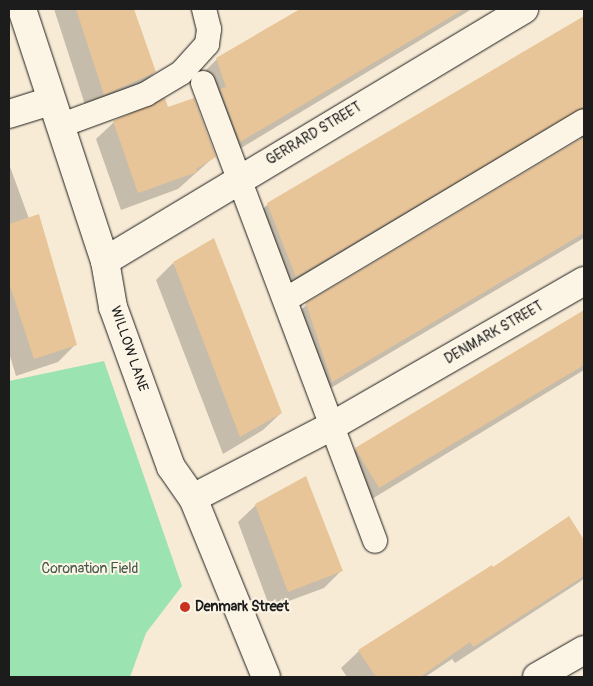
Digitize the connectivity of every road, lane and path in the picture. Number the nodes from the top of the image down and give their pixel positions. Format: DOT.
graph roads {
  1 [pos="22,9"];
  2 [pos="204,9"];
  3 [pos="524,9"];
  4 [pos="203,83"];
  5 [pos="9,114"];
  6 [pos="55,114"];
  7 [pos="584,121"];
  8 [pos="240,179"];
  9 [pos="105,261"];
  10 [pos="584,281"];
  11 [pos="285,300"];
  12 [pos="332,426"];
  13 [pos="193,498"];
  14 [pos="375,542"];
  15 [pos="584,650"];
  16 [pos="266,677"];
  17 [pos="537,677"];
  1 -- 6 [label="street, WILLOW LANE"];
  2 -- 6 [label="lane"];
  3 -- 8 [label="street, GERRARD STREET"];
  4 -- 8 [label="lane"];
  5 -- 6 [label="street"];
  6 -- 9 [label="street, WILLOW LANE"];
  7 -- 11 [label="lane"];
  8 -- 9 [label="street, GERRARD STREET"];
  8 -- 11 [label="lane"];
  9 -- 13 [label="street, WILLOW LANE"];
  10 -- 12 [label="street, DENMARK STREET"];
  11 -- 12 [label="lane"];
  12 -- 13 [label="street, DENMARK STREET"];
  12 -- 14 [label="lane"];
  13 -- 16 [label="street, WILLOW LANE"];
  15 -- 17 [label="street"];
}
